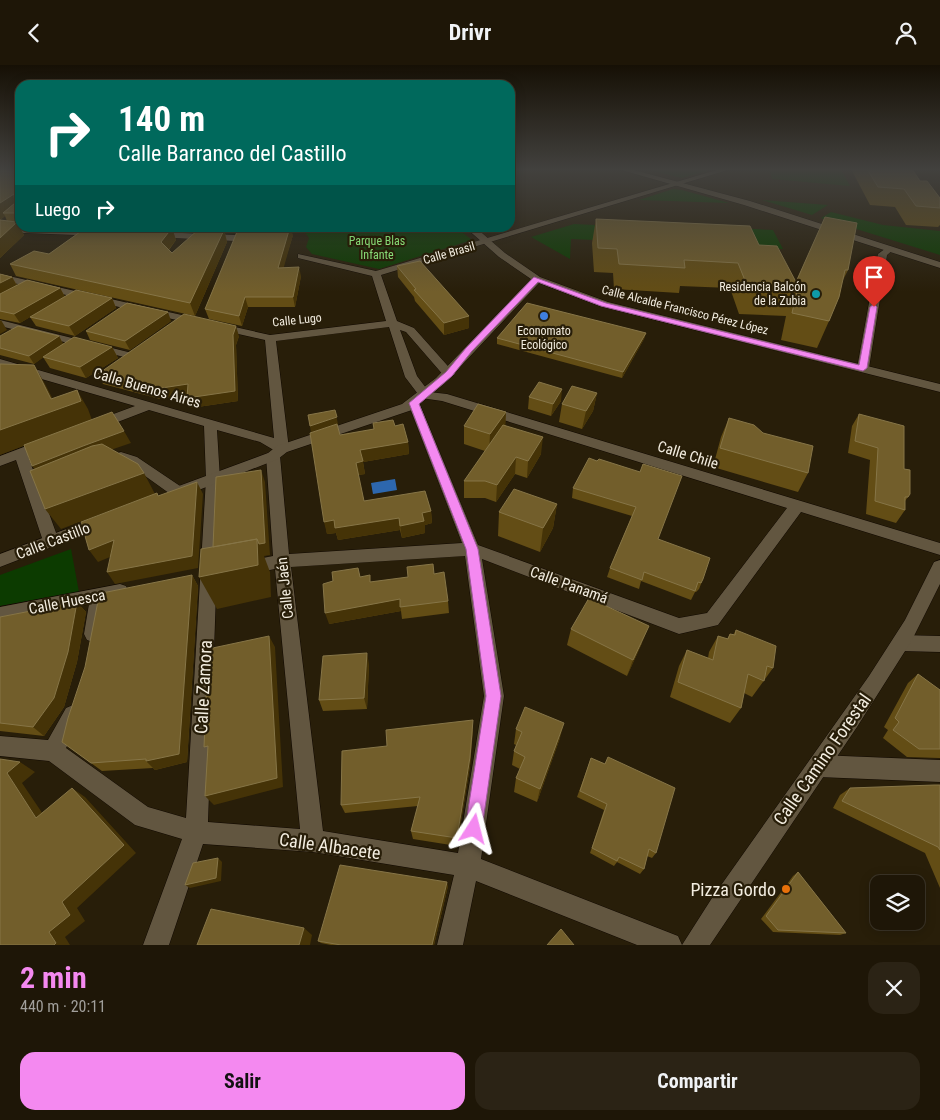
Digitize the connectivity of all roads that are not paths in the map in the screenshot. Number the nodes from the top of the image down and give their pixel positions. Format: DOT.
graph roads {
  1 [pos="592,210"];
  2 [pos="764,210"];
  3 [pos="2,225"];
  4 [pos="15,226"];
  5 [pos="95,232"];
  6 [pos="238,232"];
  7 [pos="474,232"];
  8 [pos="108,233"];
  9 [pos="147,235"];
  10 [pos="485,242"];
  11 [pos="889,249"];
  12 [pos="301,256"];
  13 [pos="940,265"];
  14 [pos="376,275"];
  15 [pos="0,277"];
  16 [pos="537,279"];
  17 [pos="31,284"];
  18 [pos="16,293"];
  19 [pos="79,295"];
  20 [pos="63,305"];
  21 [pos="130,306"];
  22 [pos="114,317"];
  23 [pos="186,318"];
  24 [pos="38,319"];
  25 [pos="0,323"];
  26 [pos="394,323"];
  27 [pos="22,329"];
  28 [pos="170,329"];
  29 [pos="92,332"];
  30 [pos="7,337"];
  31 [pos="270,338"];
  32 [pos="77,342"];
  33 [pos="62,352"];
  34 [pos="47,362"];
  35 [pos="0,363"];
  36 [pos="117,366"];
  37 [pos="863,368"];
  38 [pos="33,372"];
  39 [pos="449,374"];
  40 [pos="102,377"];
  41 [pos="87,387"];
  42 [pos="940,387"];
  43 [pos="419,399"];
  44 [pos="150,405"];
  45 [pos="210,423"];
  46 [pos="85,429"];
  47 [pos="57,440"];
  48 [pos="277,452"];
  49 [pos="20,453"];
  50 [pos="0,461"];
  51 [pos="97,463"];
  52 [pos="69,474"];
  53 [pos="213,479"];
  54 [pos="32,489"];
  55 [pos="178,493"];
  56 [pos="160,499"];
  57 [pos="797,506"];
  58 [pos="114,517"];
  59 [pos="51,541"];
  60 [pos="472,549"];
  61 [pos="940,549"];
  62 [pos="0,561"];
  63 [pos="282,561"];
  64 [pos="940,567"];
  65 [pos="215,573"];
  66 [pos="136,588"];
  67 [pos="99,595"];
  68 [pos="0,615"];
  69 [pos="901,643"];
  70 [pos="940,644"];
  71 [pos="90,652"];
  72 [pos="78,698"];
  73 [pos="0,746"];
  74 [pos="54,751"];
  75 [pos="819,766"];
  76 [pos="940,771"];
  77 [pos="196,832"];
  78 [pos="313,841"];
  79 [pos="468,867"];
  80 [pos="156,945"];
  81 [pos="450,945"];
  82 [pos="669,945"];
  83 [pos="695,945"];
  1 -- 10 [label="street, Calle Brasil"];
  2 -- 11 [label="street"];
  3 -- 4 [label="street"];
  5 -- 8 [label="street"];
  6 -- 9 [label="street"];
  7 -- 10 [label="street, Calle Alcalde Francisco Pérez López"];
  10 -- 14 [label="street, Calle Brasil"];
  10 -- 16 [label="street, Calle Alcalde Francisco Pérez López"];
  11 -- 13 [label="street"];
  11 -- 37 [label="street"];
  12 -- 14 [label="street"];
  14 -- 26 [label="street"];
  15 -- 17 [label="street, Calle Lugo"];
  16 -- 37 [label="street, Calle Alcalde Francisco Pérez López"];
  16 -- 39 [label="street"];
  17 -- 18 [label="street"];
  17 -- 19 [label="street, Calle Lugo"];
  19 -- 20 [label="street"];
  19 -- 21 [label="street, Calle Lugo"];
  21 -- 22 [label="street"];
  21 -- 23 [label="street, Calle Lugo"];
  23 -- 28 [label="street"];
  23 -- 31 [label="street, Calle Lugo"];
  24 -- 27 [label="street"];
  25 -- 27 [label="street"];
  26 -- 31 [label="street, Calle Lugo"];
  26 -- 39 [label="street"];
  26 -- 43 [label="street"];
  27 -- 30 [label="street"];
  27 -- 32 [label="street"];
  29 -- 32 [label="street"];
  31 -- 48 [label="street, Calle Jaén"];
  32 -- 33 [label="street"];
  32 -- 36 [label="street"];
  34 -- 38 [label="street"];
  35 -- 38 [label="street, Calle Buenos Aires"];
  37 -- 42 [label="street, Calle Alcalde Francisco Pérez López"];
  38 -- 41 [label="street, Calle Buenos Aires"];
  39 -- 43 [label="street"];
  40 -- 41 [label="street"];
  41 -- 44 [label="street, Calle Buenos Aires"];
  43 -- 48 [label="street"];
  43 -- 57 [label="street, Calle Chile"];
  43 -- 60 [label="street"];
  44 -- 45 [label="street, Calle Buenos Aires"];
  44 -- 46 [label="street"];
  45 -- 48 [label="street, Calle Buenos Aires"];
  45 -- 53 [label="street, Calle Zamora"];
  47 -- 49 [label="street"];
  48 -- 53 [label="street"];
  48 -- 63 [label="street, Calle Jaén"];
  49 -- 50 [label="street"];
  49 -- 54 [label="street"];
  51 -- 55 [label="street"];
  52 -- 54 [label="street"];
  53 -- 55 [label="street"];
  53 -- 65 [label="street, Calle Zamora"];
  54 -- 59 [label="street"];
  55 -- 56 [label="street"];
  57 -- 60 [label="street, Calle Panamá"];
  57 -- 61 [label="street, Calle Chile"];
  58 -- 59 [label="street, Calle Castillo"];
  59 -- 62 [label="street, Calle Castillo"];
  60 -- 63 [label="street, Calle Panamá"];
  60 -- 79 [label="street"];
  63 -- 65 [label="street"];
  63 -- 78 [label="street, Calle Jaén"];
  64 -- 69 [label="street, Calle Camino Forestal"];
  65 -- 77 [label="street, Calle Zamora"];
  66 -- 67 [label="street, Calle Huesca"];
  67 -- 68 [label="street, Calle Huesca"];
  67 -- 71 [label="street"];
  69 -- 70 [label="street"];
  69 -- 75 [label="street, Calle Camino Forestal"];
  72 -- 74 [label="street"];
  73 -- 74 [label="street"];
  74 -- 77 [label="street, Calle Albacete"];
  75 -- 76 [label="street"];
  75 -- 83 [label="street, Calle Camino Forestal"];
  77 -- 78 [label="street, Calle Albacete"];
  77 -- 80 [label="street, Calle Zamora"];
  78 -- 79 [label="street, Calle Albacete"];
  79 -- 81 [label="street"];
  79 -- 82 [label="street, Calle Albacete"];
}
